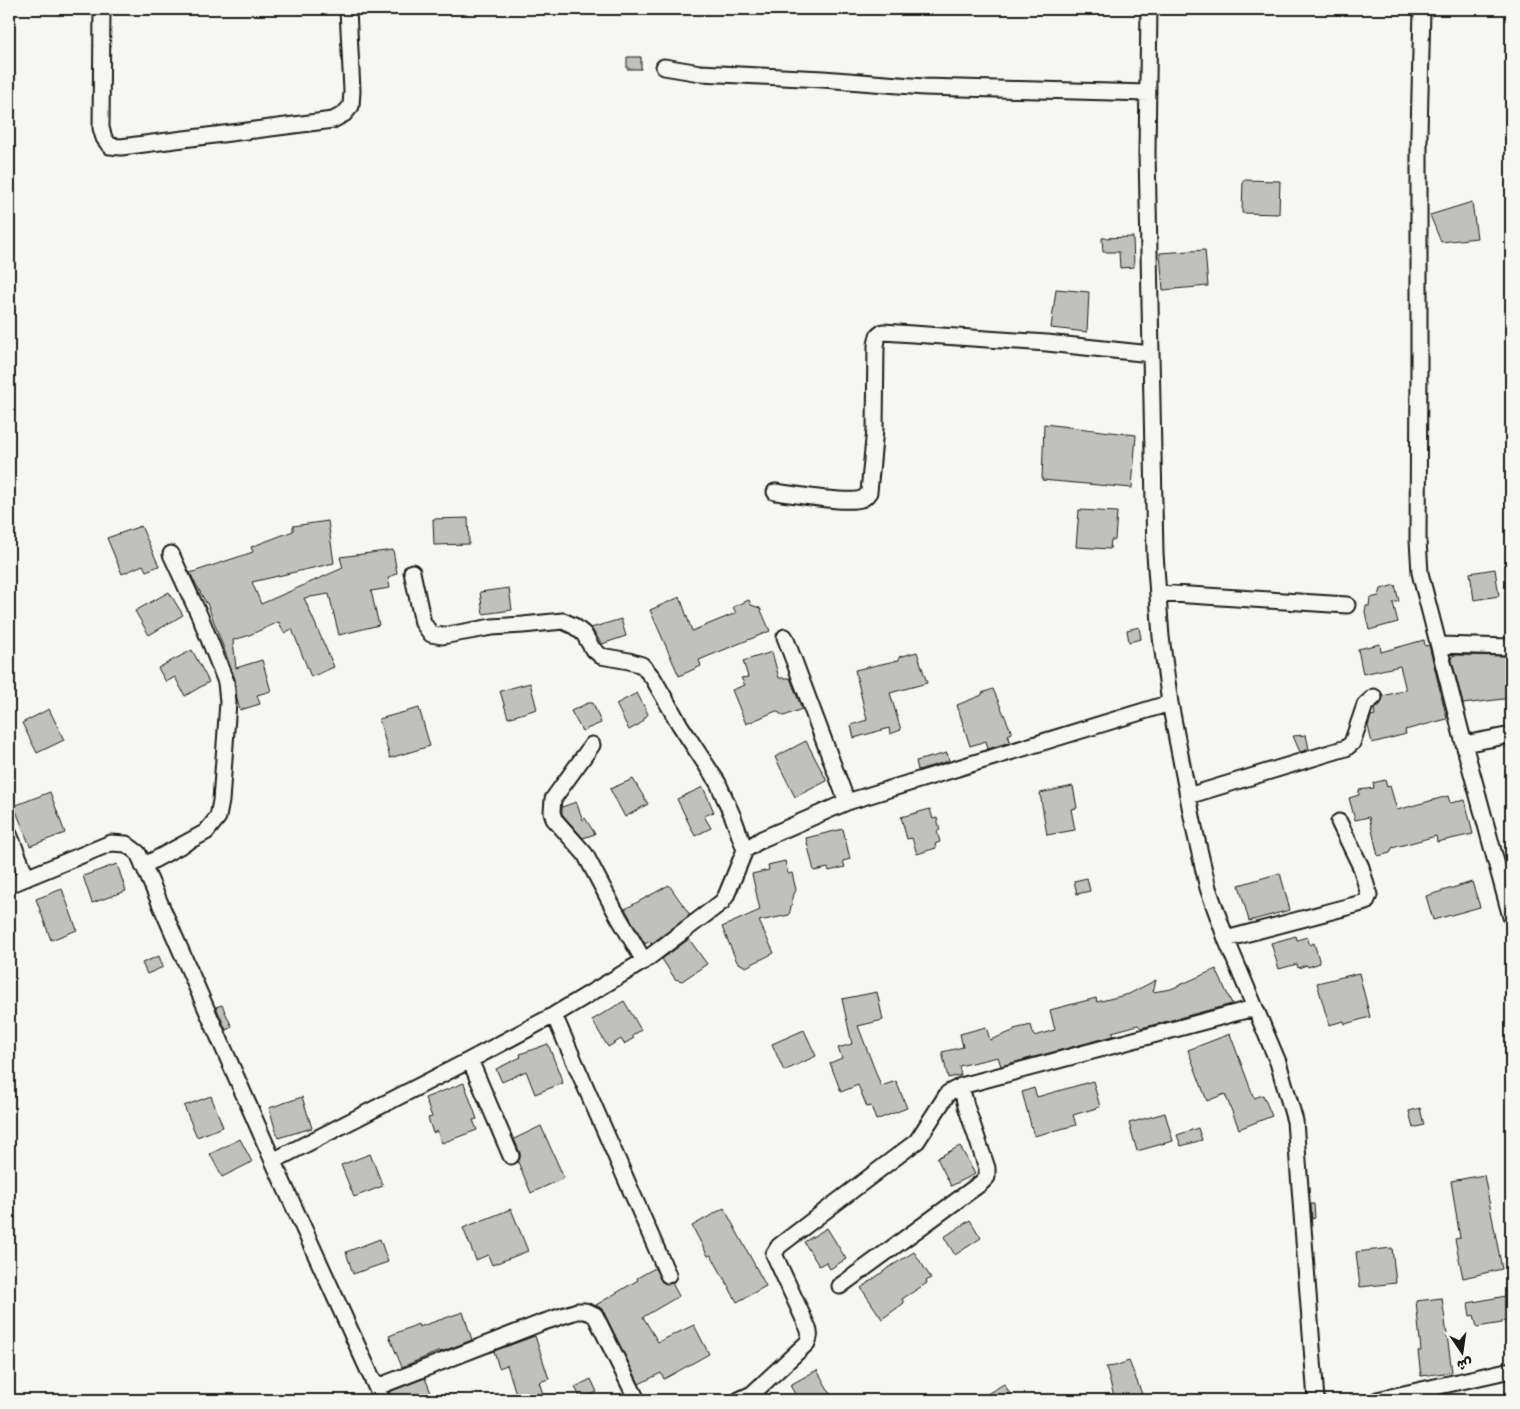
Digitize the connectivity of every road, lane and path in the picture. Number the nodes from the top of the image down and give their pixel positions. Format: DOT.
graph roads {
  1 [pos="102,9"];
  2 [pos="348,9"];
  3 [pos="1149,9"];
  4 [pos="1422,9"];
  5 [pos="664,67"];
  6 [pos="1148,93"];
  7 [pos="1151,354"];
  8 [pos="775,492"];
  9 [pos="170,554"];
  10 [pos="412,572"];
  11 [pos="1158,593"];
  12 [pos="1348,605"];
  13 [pos="785,637"];
  14 [pos="1439,645"];
  15 [pos="1511,647"];
  16 [pos="1374,697"];
  17 [pos="1170,703"];
  18 [pos="1511,735"];
  19 [pos="1464,744"];
  20 [pos="592,745"];
  21 [pos="1188,796"];
  22 [pos="847,802"];
  23 [pos="1339,822"];
  24 [pos="9,834"];
  25 [pos="745,850"];
  26 [pos="143,866"];
  27 [pos="26,878"];
  28 [pos="9,885"];
  29 [pos="1511,917"];
  30 [pos="1226,939"];
  31 [pos="644,961"];
  32 [pos="1254,1008"];
  33 [pos="554,1015"];
  34 [pos="470,1060"];
  35 [pos="961,1086"];
  36 [pos="511,1156"];
  37 [pos="273,1161"];
  38 [pos="668,1275"];
  39 [pos="840,1286"];
  40 [pos="1511,1370"];
  41 [pos="380,1394"];
  42 [pos="637,1400"];
  43 [pos="739,1400"];
  44 [pos="1316,1400"];
  45 [pos="1377,1400"];
  1 -- 2 [label="street"];
  3 -- 6 [label="street"];
  4 -- 14 [label="street"];
  5 -- 6 [label="street"];
  6 -- 7 [label="street"];
  7 -- 8 [label="street"];
  7 -- 11 [label="street"];
  9 -- 26 [label="street"];
  10 -- 25 [label="street"];
  11 -- 12 [label="street"];
  11 -- 17 [label="street"];
  13 -- 22 [label="street"];
  14 -- 15 [label="street"];
  14 -- 19 [label="street"];
  16 -- 21 [label="street"];
  17 -- 21 [label="street"];
  17 -- 22 [label="street"];
  18 -- 19 [label="street"];
  19 -- 29 [label="street"];
  20 -- 31 [label="street"];
  21 -- 30 [label="street"];
  22 -- 25 [label="street"];
  23 -- 30 [label="street"];
  24 -- 27 [label="street"];
  25 -- 31 [label="street"];
  26 -- 27 [label="street"];
  26 -- 37 [label="street"];
  27 -- 28 [label="street"];
  30 -- 32 [label="street"];
  31 -- 33 [label="street"];
  32 -- 35 [label="street"];
  32 -- 44 [label="street"];
  33 -- 34 [label="street"];
  33 -- 38 [label="street"];
  34 -- 36 [label="street"];
  34 -- 37 [label="street"];
  35 -- 39 [label="street"];
  35 -- 43 [label="street"];
  37 -- 41 [label="street"];
  40 -- 45 [label="street"];
  41 -- 42 [label="street"];
}
